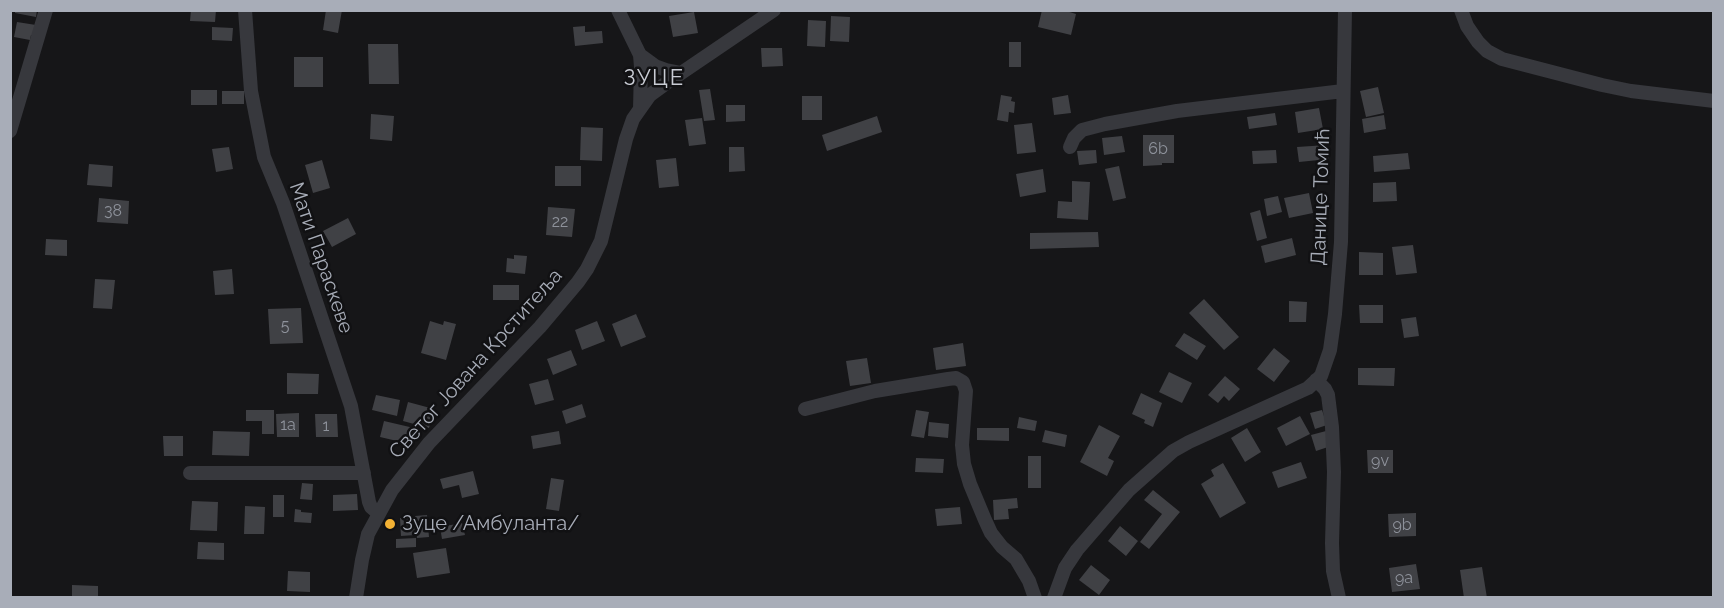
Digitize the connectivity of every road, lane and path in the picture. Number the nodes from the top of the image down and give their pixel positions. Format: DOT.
graph roads {
  1 [pos="46,10"];
  2 [pos="245,10"];
  3 [pos="618,10"];
  4 [pos="774,10"];
  5 [pos="1345,10"];
  6 [pos="1461,10"];
  7 [pos="640,54"];
  8 [pos="681,73"];
  9 [pos="1343,91"];
  10 [pos="1713,101"];
  11 [pos="640,109"];
  12 [pos="10,130"];
  13 [pos="1070,147"];
  14 [pos="1316,380"];
  15 [pos="805,409"];
  16 [pos="190,473"];
  17 [pos="364,473"];
  18 [pos="378,513"];
  19 [pos="356,597"];
  20 [pos="1035,597"];
  21 [pos="1054,597"];
  22 [pos="1339,597"];
  1 -- 12 [label="street"];
  2 -- 17 [label="street, Мати Параскеве"];
  3 -- 7 [label="street"];
  4 -- 8 [label="street, Светог Јована Крститеља"];
  5 -- 9 [label="street, Данице Томић"];
  6 -- 10 [label="street"];
  7 -- 8 [label="street"];
  7 -- 11 [label="street"];
  8 -- 11 [label="street, Светог Јована Крститеља"];
  9 -- 13 [label="street"];
  9 -- 14 [label="street, Данице Томић"];
  11 -- 18 [label="street, Светог Јована Крститеља"];
  14 -- 21 [label="street"];
  14 -- 22 [label="street"];
  15 -- 20 [label="street"];
  16 -- 17 [label="street"];
  17 -- 18 [label="street, Мати Параскеве"];
  18 -- 19 [label="street, Светог Јована Крститеља"];
}
